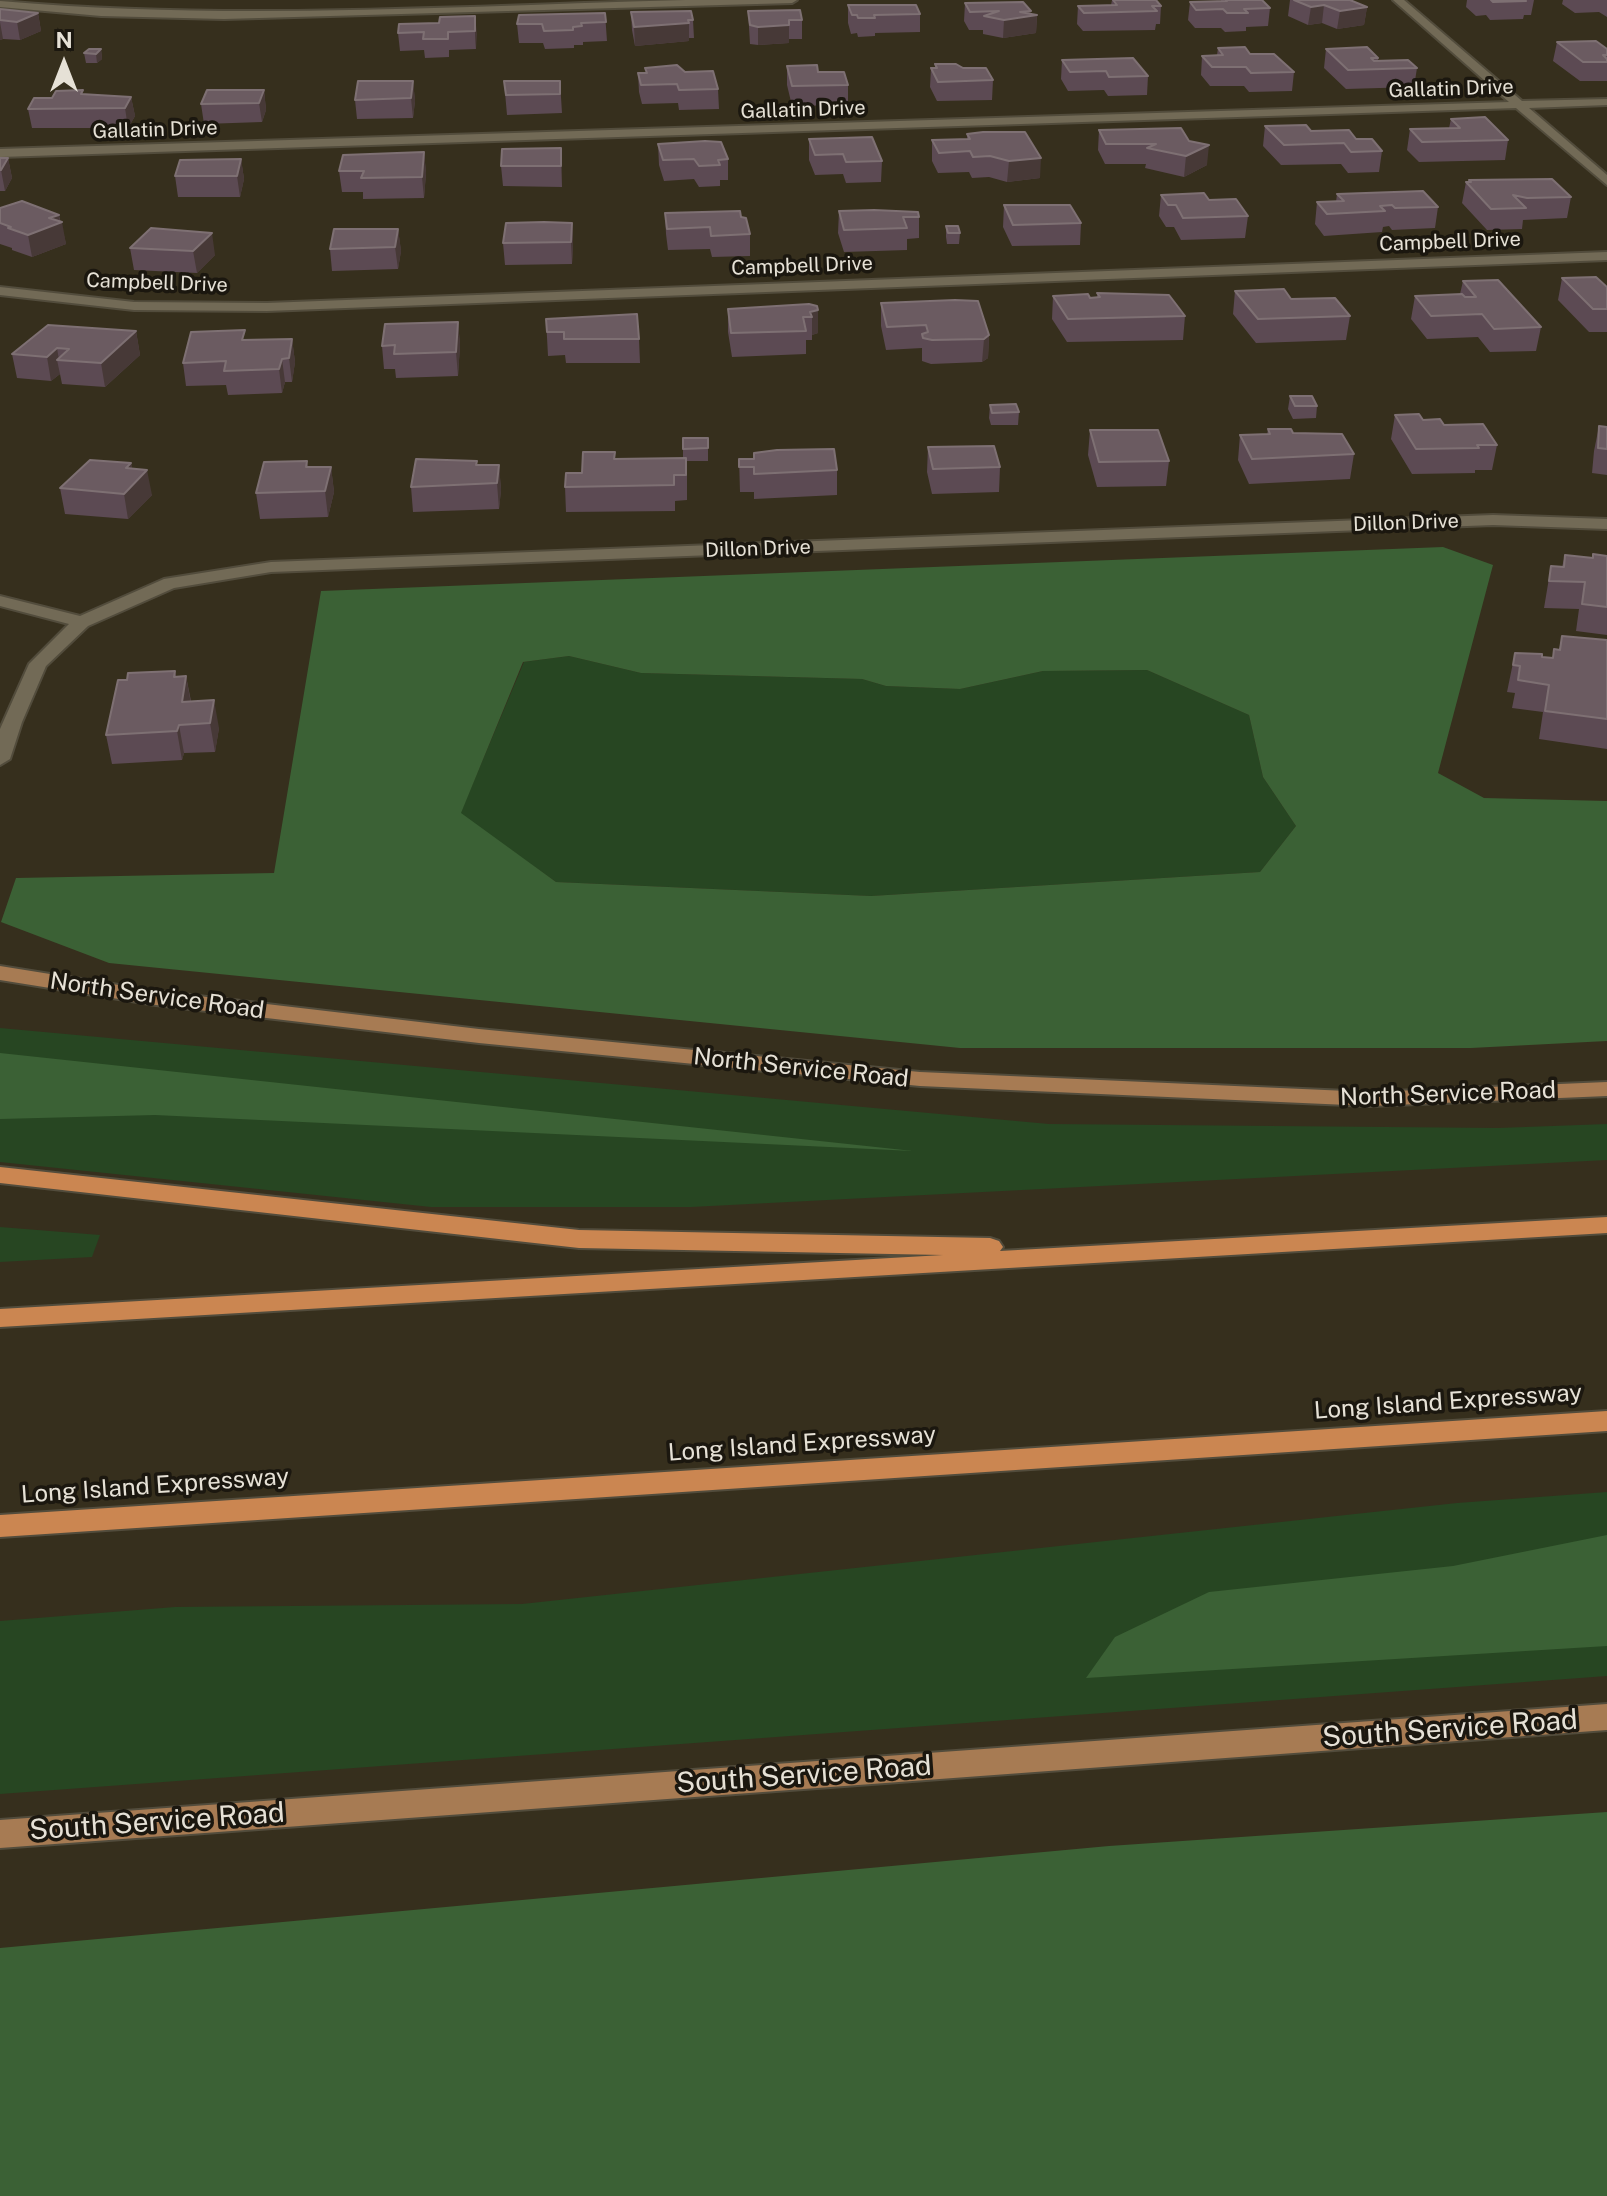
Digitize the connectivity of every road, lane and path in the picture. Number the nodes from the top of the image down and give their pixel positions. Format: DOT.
graph roads {
  1 [pos="792,0"];
  2 [pos="1398,0"];
  3 [pos="0,4"];
  4 [pos="1607,102"];
  5 [pos="1518,105"];
  6 [pos="0,153"];
  7 [pos="1607,181"];
  8 [pos="1607,256"];
  9 [pos="0,291"];
  10 [pos="1607,524"];
  11 [pos="0,601"];
  12 [pos="82,622"];
  13 [pos="0,759"];
  14 [pos="0,973"];
  15 [pos="1607,1089"];
  16 [pos="0,1175"];
  17 [pos="1607,1225"];
  18 [pos="1181,1251"];
  19 [pos="0,1318"];
  20 [pos="1607,1421"];
  21 [pos="0,1526"];
  22 [pos="1607,1717"];
  23 [pos="0,1834"];
  1 -- 3 [label="street"];
  2 -- 5 [label="street"];
  4 -- 5 [label="street, Gallatin Drive"];
  5 -- 6 [label="street, Gallatin Drive"];
  5 -- 7 [label="street"];
  8 -- 9 [label="street, Campbell Drive"];
  10 -- 12 [label="street, Dillon Drive"];
  11 -- 12 [label="street"];
  12 -- 13 [label="street, Dillon Drive"];
  14 -- 15 [label="main road, North Service Road"];
  16 -- 18 [label="highway"];
  17 -- 18 [label="highway"];
  18 -- 19 [label="highway"];
  20 -- 21 [label="highway, Long Island Expressway"];
  22 -- 23 [label="main road, South Service Road"];
}
